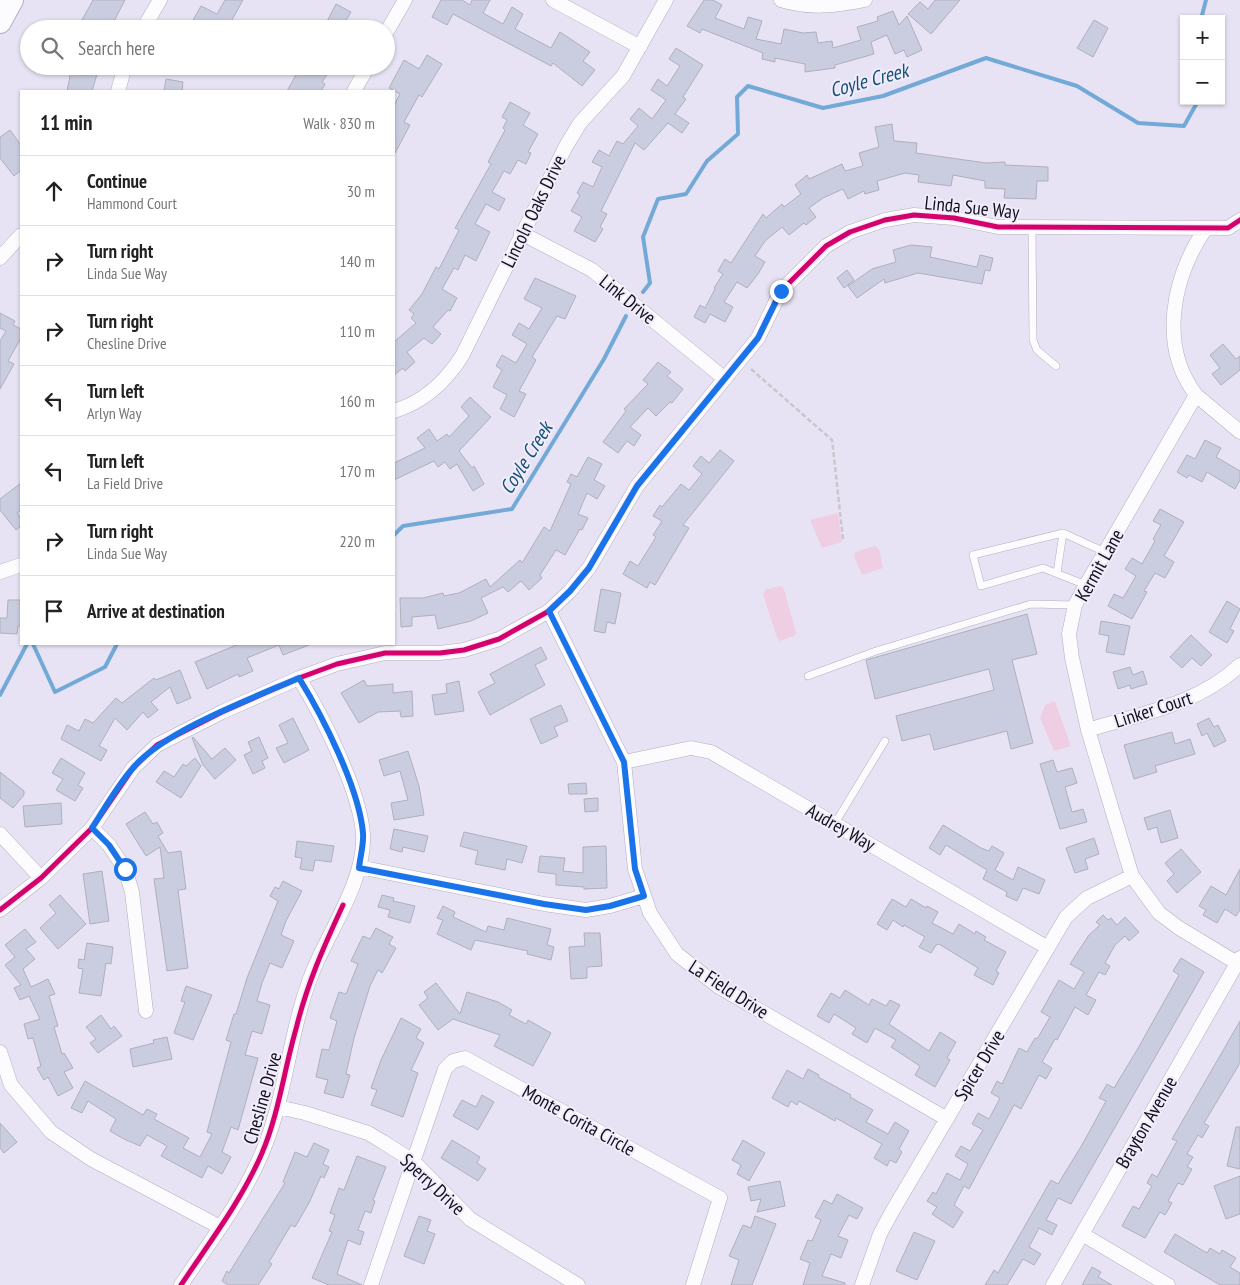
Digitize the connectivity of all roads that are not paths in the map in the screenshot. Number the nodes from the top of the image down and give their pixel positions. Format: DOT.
graph roads {
  1 [pos="12,0"];
  2 [pos="160,0"];
  3 [pos="405,0"];
  4 [pos="553,0"];
  5 [pos="666,0"];
  6 [pos="781,0"];
  7 [pos="865,0"];
  8 [pos="148,20"];
  9 [pos="393,20"];
  10 [pos="0,22"];
  11 [pos="640,47"];
  12 [pos="122,75"];
  13 [pos="363,75"];
  14 [pos="118,90"];
  15 [pos="355,90"];
  16 [pos="1240,220"];
  17 [pos="1032,228"];
  18 [pos="1206,228"];
  19 [pos="522,232"];
  20 [pos="20,235"];
  21 [pos="0,258"];
  22 [pos="1056,366"];
  23 [pos="725,380"];
  24 [pos="1196,395"];
  25 [pos="395,410"];
  26 [pos="1240,432"];
  27 [pos="1063,533"];
  28 [pos="1105,552"];
  29 [pos="20,565"];
  30 [pos="0,572"];
  31 [pos="1057,573"];
  32 [pos="1086,585"];
  33 [pos="1075,605"];
  34 [pos="549,611"];
  35 [pos="1240,665"];
  36 [pos="808,676"];
  37 [pos="299,678"];
  38 [pos="1088,730"];
  39 [pos="885,741"];
  40 [pos="624,762"];
  41 [pos="835,823"];
  42 [pos="92,828"];
  43 [pos="0,834"];
  44 [pos="359,868"];
  45 [pos="1132,876"];
  46 [pos="42,878"];
  47 [pos="644,896"];
  48 [pos="0,910"];
  49 [pos="1048,948"];
  50 [pos="1239,961"];
  51 [pos="146,1011"];
  52 [pos="0,1052"];
  53 [pos="5,1088"];
  54 [pos="278,1107"];
  55 [pos="947,1119"];
  56 [pos="413,1161"];
  57 [pos="220,1227"];
  58 [pos="1082,1234"];
  59 [pos="180,1285"];
  60 [pos="372,1285"];
  61 [pos="578,1285"];
  62 [pos="693,1285"];
  63 [pos="862,1285"];
  64 [pos="1052,1285"];
  65 [pos="1168,1285"];
  1 -- 10 [label="main road"];
  2 -- 8 [label="street"];
  3 -- 9 [label="street"];
  4 -- 11 [label="street"];
  5 -- 11 [label="street, Lincoln Oaks Drive"];
  6 -- 7 [label="street"];
  11 -- 19 [label="street, Lincoln Oaks Drive"];
  12 -- 14 [label="street"];
  13 -- 15 [label="street"];
  16 -- 18 [label="street, Linda Sue Way"];
  17 -- 18 [label="street, Linda Sue Way"];
  17 -- 22 [label="lane"];
  17 -- 23 [label="street, Linda Sue Way"];
  18 -- 24 [label="street"];
  19 -- 23 [label="street, Link Drive"];
  19 -- 25 [label="street, Lincoln Oaks Drive"];
  20 -- 21 [label="street"];
  23 -- 34 [label="street, Linda Sue Way"];
  24 -- 26 [label="street"];
  24 -- 28 [label="street, Kermit Lane"];
  27 -- 28 [label="lane"];
  27 -- 31 [label="lane"];
  27 -- 31 [label="lane"];
  28 -- 32 [label="street, Kermit Lane"];
  29 -- 30 [label="street"];
  31 -- 32 [label="lane"];
  32 -- 33 [label="street, Kermit Lane"];
  33 -- 36 [label="lane"];
  33 -- 38 [label="street, Kermit Lane"];
  34 -- 37 [label="street, Linda Sue Way"];
  34 -- 40 [label="street, La Field Drive"];
  35 -- 38 [label="street, Linker Court"];
  37 -- 42 [label="street, Linda Sue Way"];
  37 -- 44 [label="street, Chesline Drive"];
  38 -- 45 [label="street, Kermit Lane"];
  39 -- 41 [label="lane"];
  40 -- 41 [label="street, Audrey Way"];
  40 -- 47 [label="street, La Field Drive"];
  41 -- 49 [label="street, Audrey Way"];
  42 -- 46 [label="street, Linda Sue Way"];
  42 -- 51 [label="street"];
  43 -- 46 [label="street"];
  44 -- 47 [label="street"];
  44 -- 54 [label="street, Chesline Drive"];
  45 -- 49 [label="street, Spicer Drive"];
  45 -- 50 [label="street, Kermit Lane"];
  46 -- 48 [label="street, Linda Sue Way"];
  47 -- 55 [label="street, La Field Drive"];
  49 -- 55 [label="street, Spicer Drive"];
  50 -- 58 [label="street, Brayton Avenue"];
  52 -- 53 [label="street"];
  53 -- 57 [label="street"];
  54 -- 56 [label="street, Sperry Drive"];
  54 -- 57 [label="street, Chesline Drive"];
  55 -- 63 [label="street, Spicer Drive"];
  56 -- 60 [label="street"];
  56 -- 61 [label="street, Sperry Drive"];
  56 -- 62 [label="street, Monte Corita Circle"];
  57 -- 59 [label="street, Chesline Drive"];
  58 -- 64 [label="street, Brayton Avenue"];
  58 -- 65 [label="street"];
}
